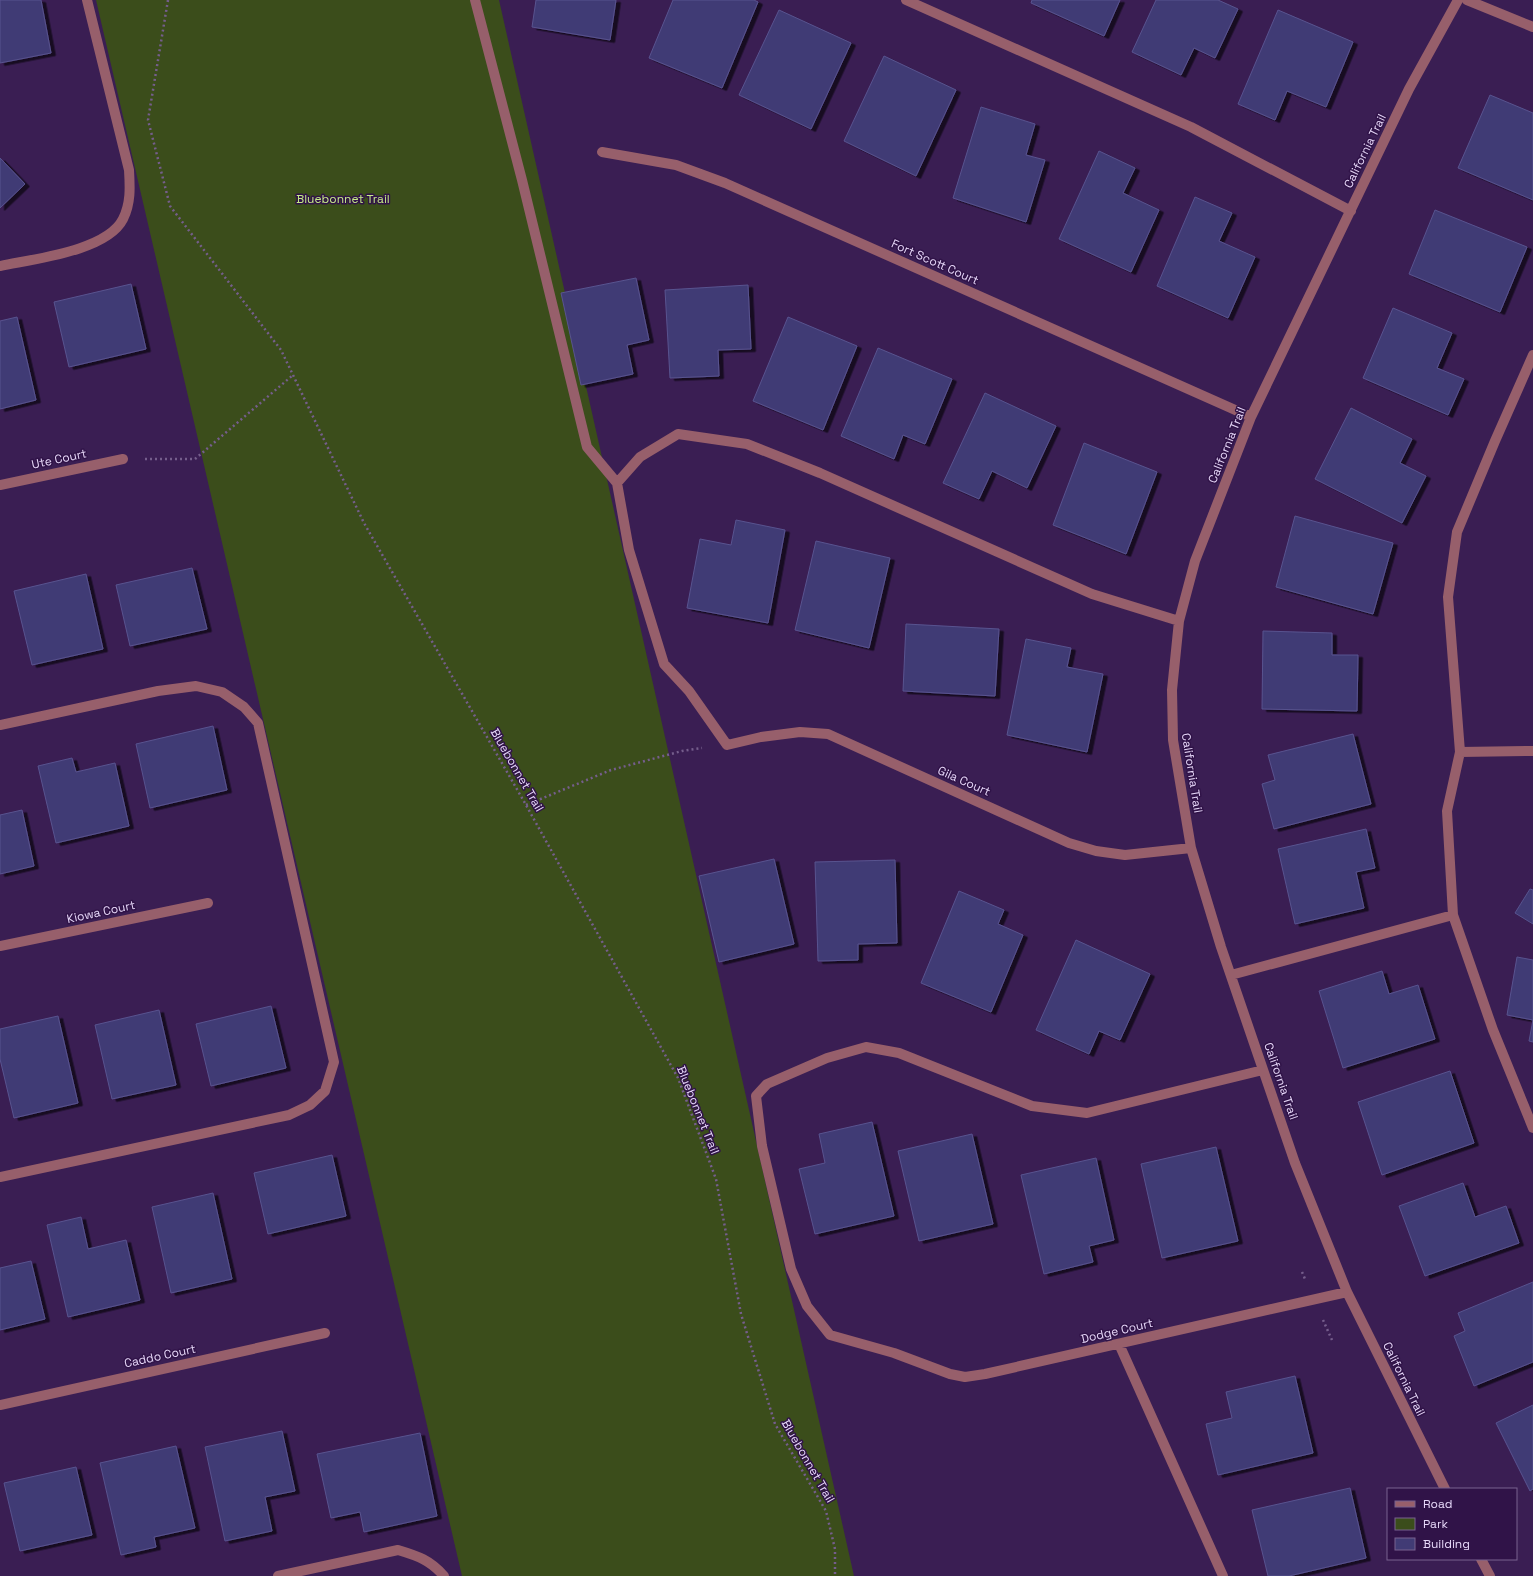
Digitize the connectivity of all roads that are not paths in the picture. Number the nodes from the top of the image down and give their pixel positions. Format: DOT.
graph roads {
  1 [pos="87,0"];
  2 [pos="476,0"];
  3 [pos="906,0"];
  4 [pos="1458,0"];
  5 [pos="1467,0"];
  6 [pos="1533,27"];
  7 [pos="602,152"];
  8 [pos="1351,210"];
  9 [pos="0,266"];
  10 [pos="1533,355"];
  11 [pos="1251,417"];
  12 [pos="124,459"];
  13 [pos="617,483"];
  14 [pos="0,485"];
  15 [pos="1179,620"];
  16 [pos="0,725"];
  17 [pos="1533,751"];
  18 [pos="1460,752"];
  19 [pos="1191,848"];
  20 [pos="208,903"];
  21 [pos="1453,915"];
  22 [pos="0,946"];
  23 [pos="1231,975"];
  24 [pos="1263,1070"];
  25 [pos="1533,1128"];
  26 [pos="0,1177"];
  27 [pos="1347,1292"];
  28 [pos="325,1333"];
  29 [pos="1119,1344"];
  30 [pos="0,1405"];
  31 [pos="1444,1488"];
  32 [pos="1482,1560"];
  33 [pos="278,1576"];
  34 [pos="444,1576"];
  35 [pos="1223,1576"];
  36 [pos="1490,1576"];
  1 -- 9 [label="street"];
  2 -- 13 [label="street"];
  3 -- 8 [label="street"];
  4 -- 8 [label="street, California Trail"];
  5 -- 6 [label="street"];
  7 -- 11 [label="street, Fort Scott Court"];
  8 -- 11 [label="street, California Trail"];
  10 -- 18 [label="street"];
  11 -- 15 [label="street, California Trail"];
  12 -- 14 [label="street, Ute Court"];
  13 -- 15 [label="street"];
  13 -- 19 [label="street, Gila Court"];
  15 -- 19 [label="street, California Trail"];
  16 -- 26 [label="street"];
  17 -- 18 [label="street"];
  18 -- 21 [label="street"];
  19 -- 23 [label="street, California Trail"];
  20 -- 22 [label="street, Kiowa Court"];
  21 -- 23 [label="street"];
  21 -- 25 [label="street"];
  23 -- 24 [label="street, California Trail"];
  24 -- 27 [label="street, California Trail"];
  24 -- 29 [label="street, Dodge Court"];
  27 -- 29 [label="street, Dodge Court"];
  27 -- 31 [label="street, California Trail"];
  28 -- 30 [label="street, Caddo Court"];
  29 -- 35 [label="street"];
  32 -- 36 [label="street"];
  33 -- 34 [label="street"];
}
